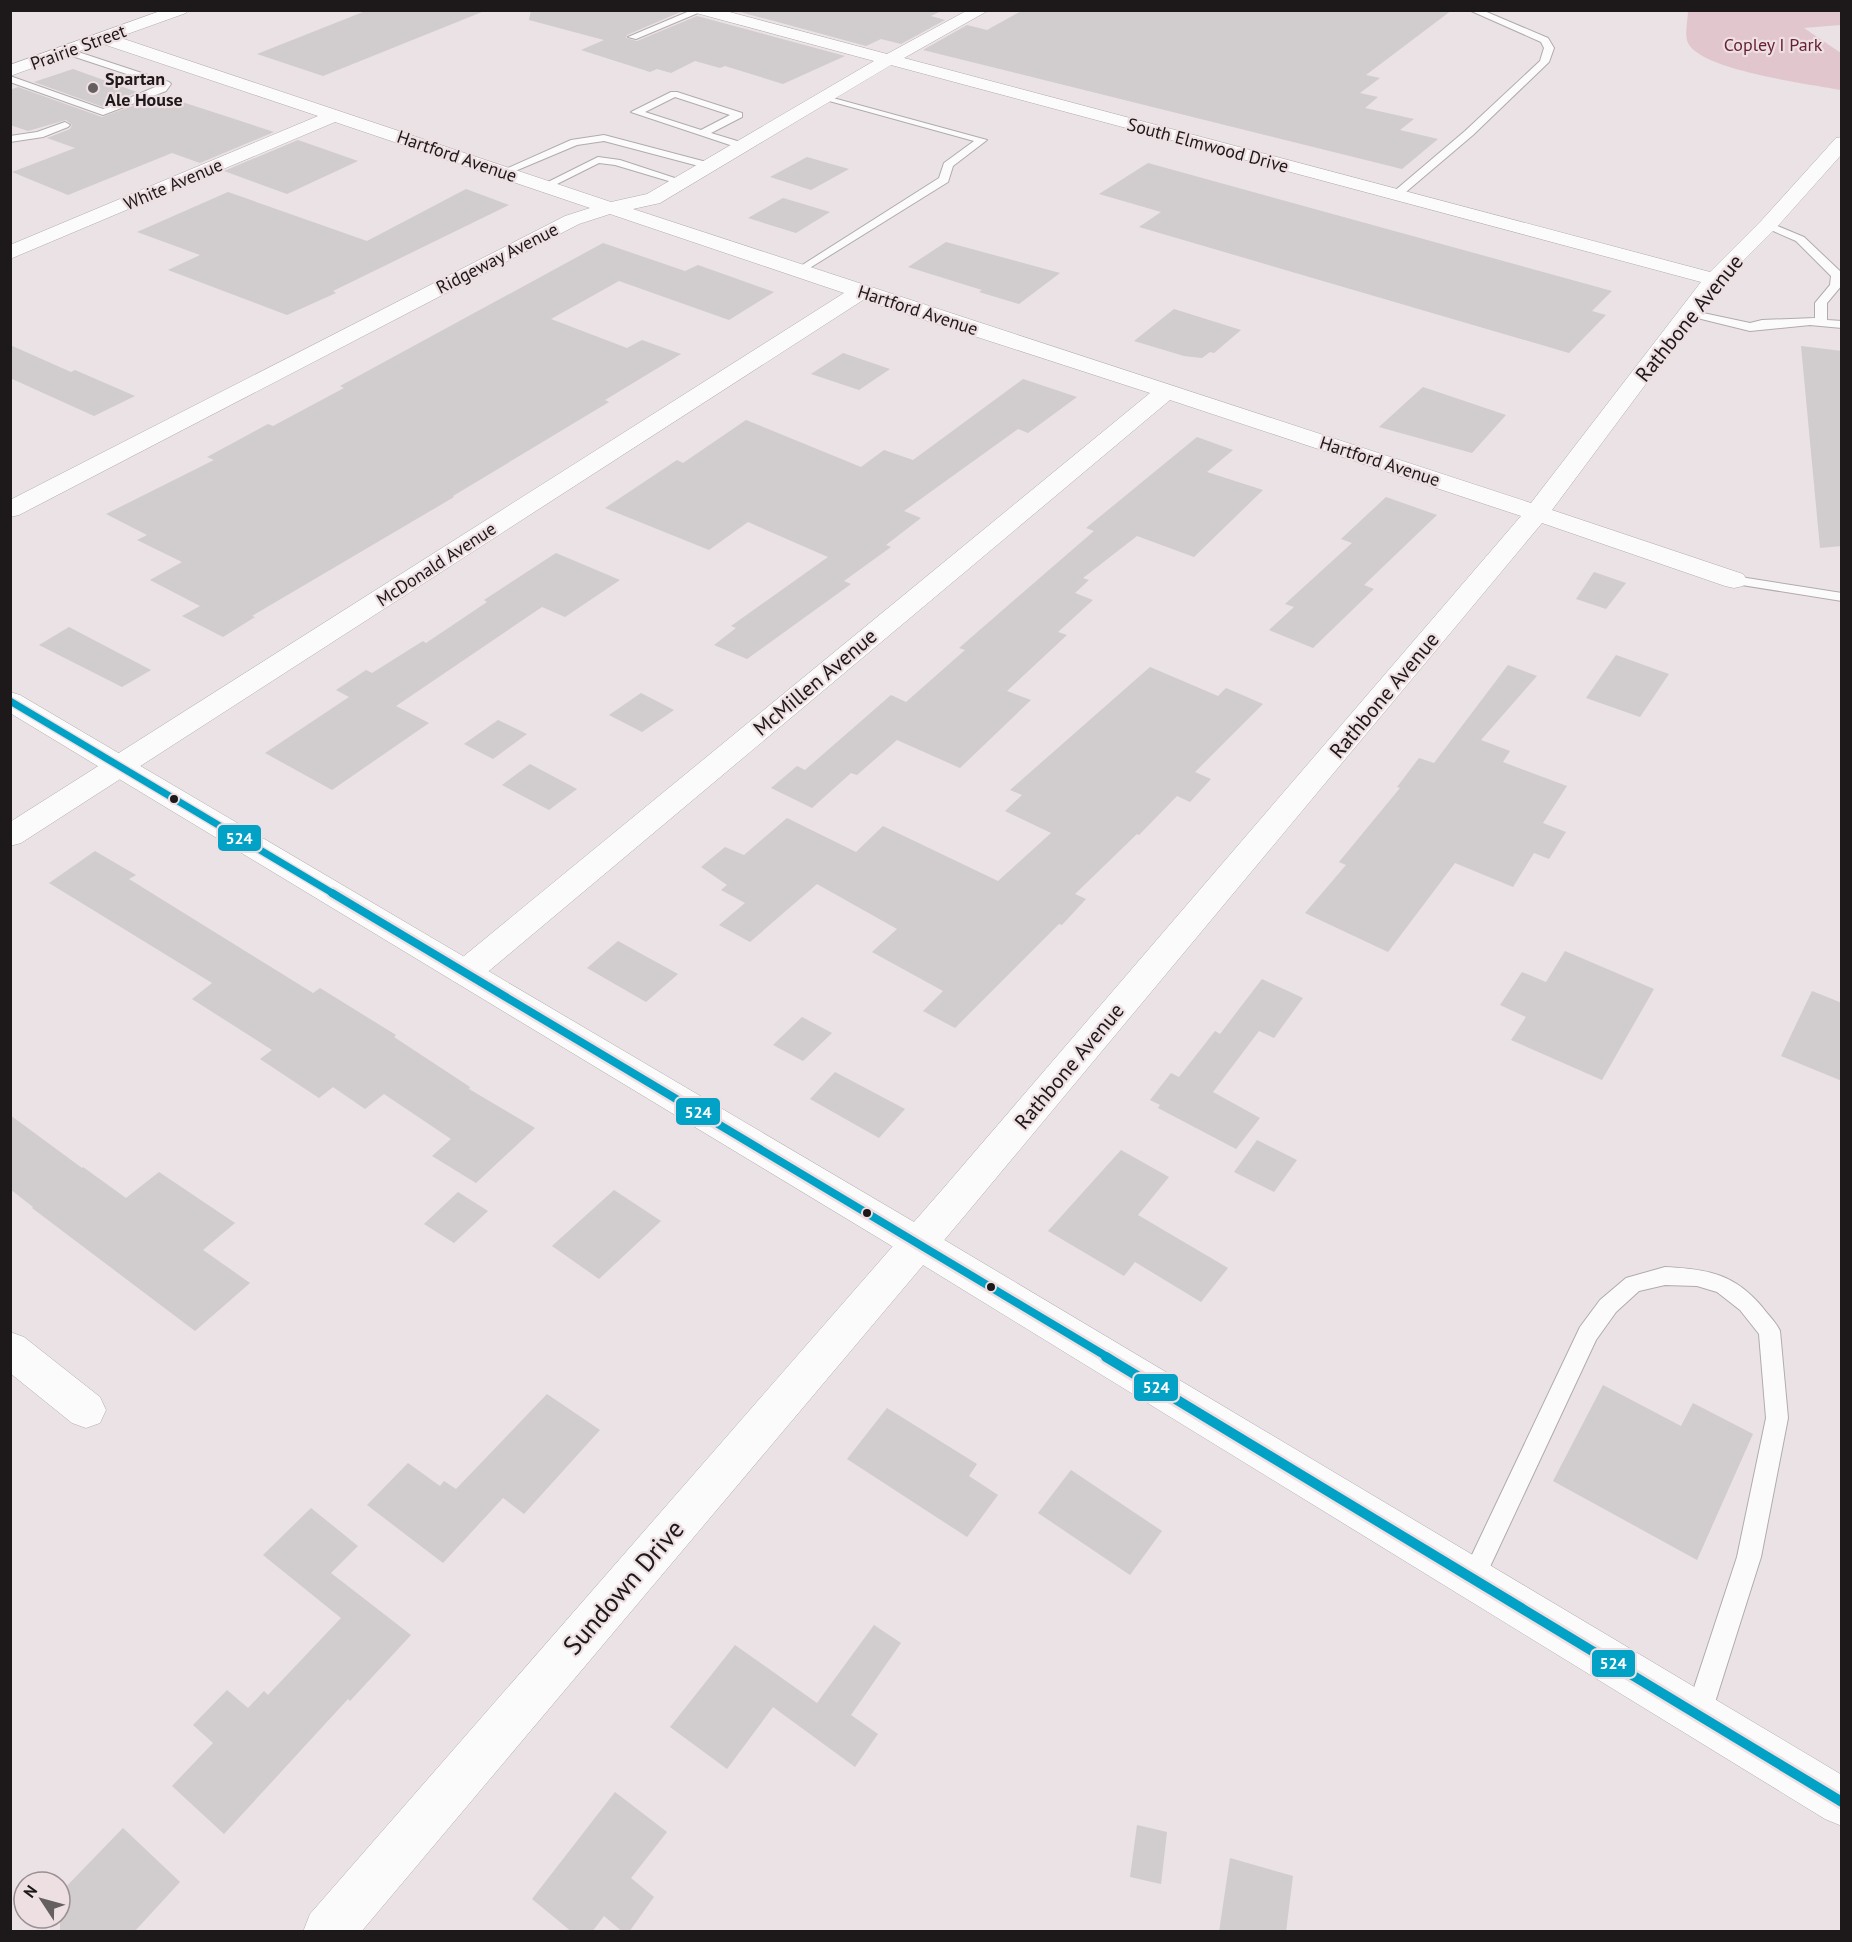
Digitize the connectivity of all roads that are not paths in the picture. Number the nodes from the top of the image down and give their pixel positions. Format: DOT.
graph roads {
  1 [pos="701,10"];
  2 [pos="981,10"];
  3 [pos="1473,10"];
  4 [pos="176,11"];
  5 [pos="633,37"];
  6 [pos="103,38"];
  7 [pos="66,51"];
  8 [pos="888,60"];
  9 [pos="10,71"];
  10 [pos="10,79"];
  11 [pos="825,97"];
  12 [pos="336,115"];
  13 [pos="65,125"];
  14 [pos="702,133"];
  15 [pos="10,139"];
  16 [pos="1842,142"];
  17 [pos="743,146"];
  18 [pos="710,166"];
  19 [pos="504,172"];
  20 [pos="682,182"];
  21 [pos="545,186"];
  22 [pos="1396,195"];
  23 [pos="609,208"];
  24 [pos="1768,225"];
  25 [pos="10,253"];
  26 [pos="800,271"];
  27 [pos="1714,279"];
  28 [pos="861,292"];
  29 [pos="1689,313"];
  30 [pos="1821,323"];
  31 [pos="1842,325"];
  32 [pos="1165,392"];
  33 [pos="10,510"];
  34 [pos="1537,514"];
  35 [pos="1734,580"];
  36 [pos="1842,597"];
  37 [pos="10,702"];
  38 [pos="119,766"];
  39 [pos="10,836"];
  40 [pos="465,973"];
  41 [pos="918,1243"];
  42 [pos="10,1349"];
  43 [pos="86,1410"];
  44 [pos="1473,1578"];
  45 [pos="1698,1715"];
  46 [pos="1842,1802"];
  47 [pos="328,1932"];
  1 -- 5 [label="lane"];
  1 -- 8 [label="street, South Elmwood Drive"];
  2 -- 8 [label="street, Ridgeway Avenue"];
  3 -- 22 [label="lane"];
  4 -- 6 [label="street, Prairie Street"];
  6 -- 7 [label="street, Prairie Street"];
  6 -- 12 [label="street, Hartford Avenue"];
  7 -- 9 [label="street, Prairie Street"];
  7 -- 10 [label="lane"];
  8 -- 11 [label="street, Ridgeway Avenue"];
  8 -- 22 [label="street, South Elmwood Drive"];
  11 -- 17 [label="street, Ridgeway Avenue"];
  11 -- 26 [label="lane"];
  12 -- 19 [label="street, Hartford Avenue"];
  12 -- 25 [label="street, White Avenue"];
  13 -- 15 [label="lane"];
  14 -- 14 [label="lane"];
  14 -- 17 [label="lane"];
  16 -- 24 [label="street, Rathbone Avenue"];
  17 -- 18 [label="street, Ridgeway Avenue"];
  18 -- 19 [label="lane"];
  18 -- 20 [label="street, Ridgeway Avenue"];
  19 -- 21 [label="street, Hartford Avenue"];
  20 -- 21 [label="lane"];
  20 -- 23 [label="street, Ridgeway Avenue"];
  21 -- 23 [label="street, Hartford Avenue"];
  22 -- 27 [label="street, South Elmwood Drive"];
  23 -- 26 [label="street, Hartford Avenue"];
  23 -- 33 [label="street, Ridgeway Avenue"];
  24 -- 27 [label="street, Rathbone Avenue"];
  24 -- 30 [label="lane"];
  26 -- 28 [label="street, Hartford Avenue"];
  27 -- 29 [label="street, Rathbone Avenue"];
  28 -- 32 [label="street, Hartford Avenue"];
  28 -- 38 [label="street, McDonald Avenue"];
  29 -- 30 [label="lane"];
  29 -- 34 [label="street, Rathbone Avenue"];
  30 -- 31 [label="lane"];
  32 -- 34 [label="street, Hartford Avenue"];
  32 -- 40 [label="street, McMillen Avenue"];
  34 -- 35 [label="street, Hartford Avenue"];
  34 -- 41 [label="street, Rathbone Avenue"];
  35 -- 36 [label="lane"];
  37 -- 38 [label="street"];
  38 -- 39 [label="street, McDonald Avenue"];
  38 -- 40 [label="street"];
  40 -- 41 [label="street"];
  41 -- 44 [label="street"];
  41 -- 47 [label="street, Sundown Drive"];
  42 -- 43 [label="street"];
  44 -- 45 [label="street"];
  44 -- 45 [label="lane"];
  45 -- 46 [label="street"];
}
